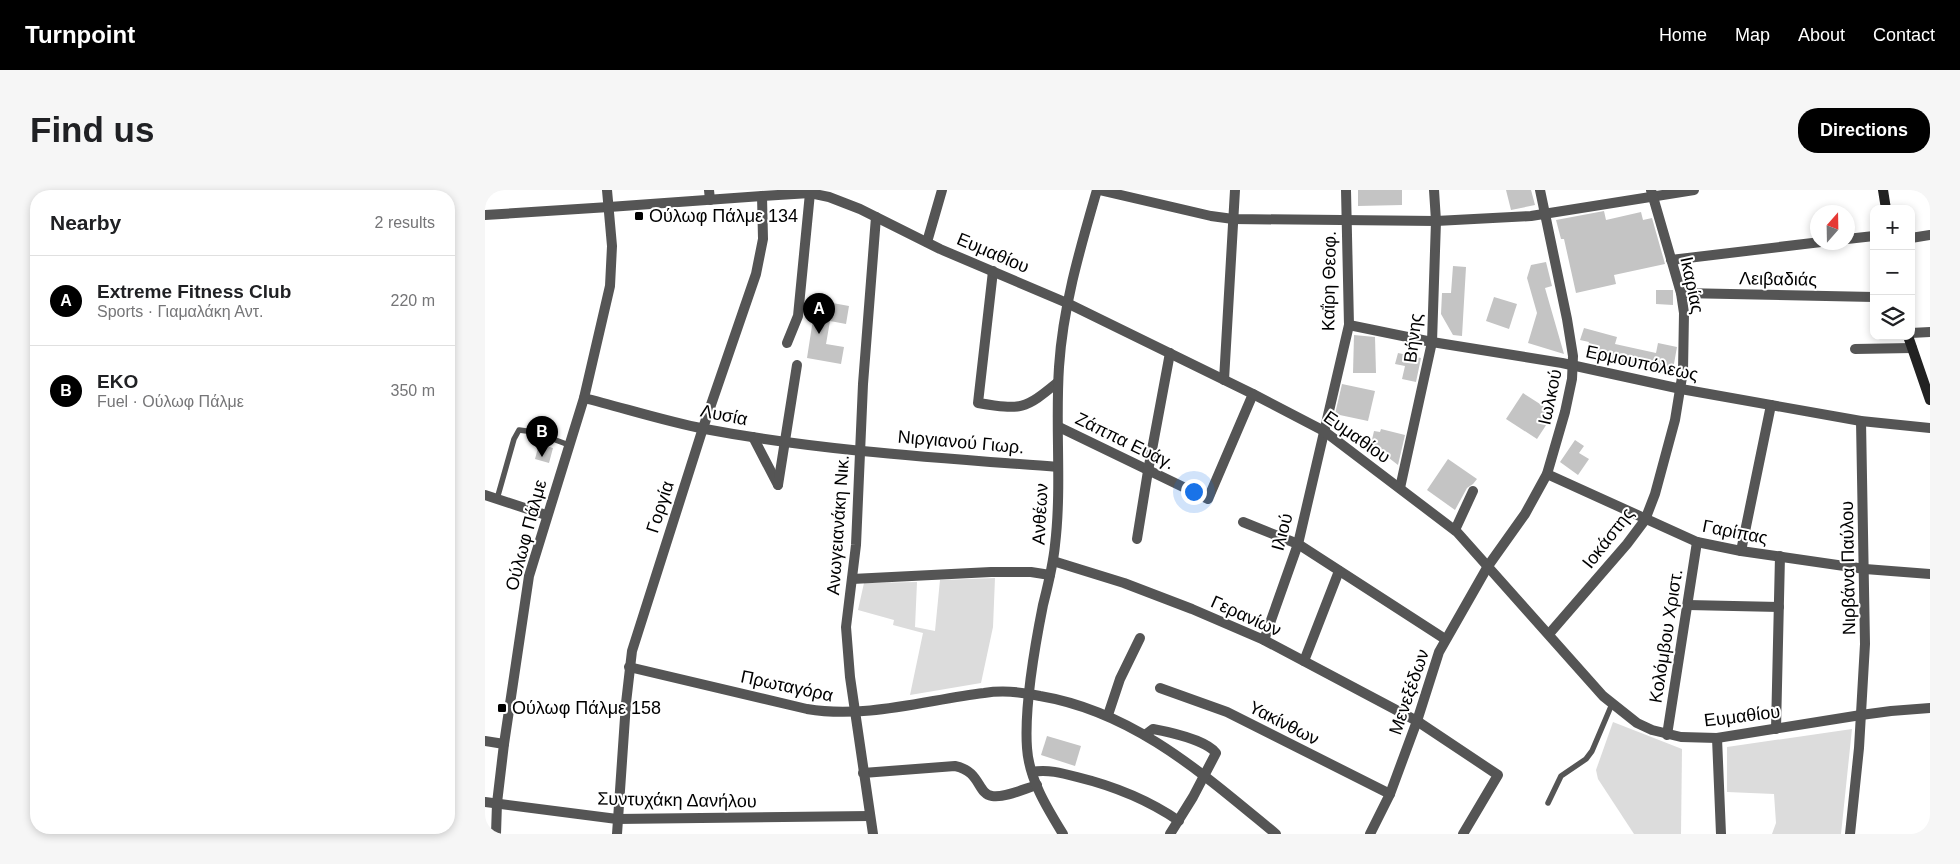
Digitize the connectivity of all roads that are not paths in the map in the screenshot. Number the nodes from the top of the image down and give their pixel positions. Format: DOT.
graph roads {
  1 [pos="607,190"];
  2 [pos="942,190"];
  3 [pos="1098,190"];
  4 [pos="1235,190"];
  5 [pos="1345,190"];
  6 [pos="1434,190"];
  7 [pos="1539,190"];
  8 [pos="1694,190"];
  9 [pos="1883,190"];
  10 [pos="810,192"];
  11 [pos="1652,193"];
  12 [pos="709,195"];
  13 [pos="762,196"];
  14 [pos="1885,205"];
  15 [pos="609,208"];
  16 [pos="485,215"];
  17 [pos="1545,215"];
  18 [pos="875,217"];
  19 [pos="1233,219"];
  20 [pos="1346,219"];
  21 [pos="1437,221"];
  22 [pos="1930,235"];
  23 [pos="1870,236"];
  24 [pos="1915,237"];
  25 [pos="1855,238"];
  26 [pos="927,242"];
  27 [pos="1810,243"];
  28 [pos="1671,260"];
  29 [pos="993,271"];
  30 [pos="1681,293"];
  31 [pos="1870,297"];
  32 [pos="1067,303"];
  33 [pos="1349,324"];
  34 [pos="1915,332"];
  35 [pos="1930,332"];
  36 [pos="1909,340"];
  37 [pos="1433,342"];
  38 [pos="787,343"];
  39 [pos="1912,348"];
  40 [pos="1855,349"];
  41 [pos="1169,353"];
  42 [pos="797,365"];
  43 [pos="1574,365"];
  44 [pos="1925,372"];
  45 [pos="1224,380"];
  46 [pos="1058,382"];
  47 [pos="1681,389"];
  48 [pos="1253,394"];
  49 [pos="584,398"];
  50 [pos="1930,400"];
  51 [pos="1771,405"];
  52 [pos="1861,420"];
  53 [pos="1059,427"];
  54 [pos="703,428"];
  55 [pos="1930,428"];
  56 [pos="1324,431"];
  57 [pos="753,437"];
  58 [pos="786,442"];
  59 [pos="569,445"];
  60 [pos="861,450"];
  61 [pos="1058,467"];
  62 [pos="1148,471"];
  63 [pos="1547,474"];
  64 [pos="1401,488"];
  65 [pos="1473,491"];
  66 [pos="485,495"];
  67 [pos="497,499"];
  68 [pos="546,516"];
  69 [pos="1645,520"];
  70 [pos="1243,522"];
  71 [pos="1455,530"];
  72 [pos="1137,538"];
  73 [pos="1697,542"];
  74 [pos="1298,544"];
  75 [pos="1741,551"];
  76 [pos="1779,556"];
  77 [pos="1053,561"];
  78 [pos="1488,566"];
  79 [pos="1865,569"];
  80 [pos="1339,571"];
  81 [pos="1930,574"];
  82 [pos="1050,575"];
  83 [pos="852,579"];
  84 [pos="1688,605"];
  85 [pos="1779,607"];
  86 [pos="1549,634"];
  87 [pos="1141,638"];
  88 [pos="1445,639"];
  89 [pos="1264,640"];
  90 [pos="1304,661"];
  91 [pos="629,667"];
  92 [pos="1160,688"];
  93 [pos="1030,694"];
  94 [pos="1612,704"];
  95 [pos="1930,708"];
  96 [pos="855,712"];
  97 [pos="1109,715"];
  98 [pos="1861,715"];
  99 [pos="1417,721"];
  100 [pos="1776,729"];
  101 [pos="1667,734"];
  102 [pos="1145,735"];
  103 [pos="1717,738"];
  104 [pos="485,741"];
  105 [pos="504,744"];
  106 [pos="1032,772"];
  107 [pos="863,774"];
  108 [pos="1204,777"];
  109 [pos="1037,786"];
  110 [pos="1390,794"];
  111 [pos="485,802"];
  112 [pos="497,803"];
  113 [pos="1548,803"];
  114 [pos="870,816"];
  115 [pos="617,819"];
  116 [pos="1179,820"];
  117 [pos="495,834"];
  118 [pos="617,834"];
  119 [pos="873,834"];
  120 [pos="1063,834"];
  121 [pos="1170,834"];
  122 [pos="1276,834"];
  123 [pos="1370,834"];
  124 [pos="1463,834"];
  125 [pos="1721,834"];
  126 [pos="1851,834"];
  1 -- 15 [label="street, Ούλωφ Πάλμε"];
  2 -- 26 [label="street"];
  3 -- 19 [label="street"];
  3 -- 32 [label="street, Ανθέων"];
  4 -- 19 [label="street"];
  5 -- 20 [label="street, Καΐρη Θεοφ."];
  6 -- 21 [label="street, Βήνης"];
  7 -- 17 [label="street, Ιωλκού"];
  8 -- 11 [label="street"];
  9 -- 14 [label="main road"];
  10 -- 13 [label="street, Ευμαθίου"];
  10 -- 18 [label="street, Ευμαθίου"];
  10 -- 38 [label="street"];
  11 -- 17 [label="street"];
  11 -- 28 [label="street, Ικαρίας"];
  12 -- 13 [label="street, Ευμαθίου"];
  12 -- 15 [label="street, Ευμαθίου"];
  13 -- 54 [label="street, Γοργία"];
  15 -- 16 [label="street, Ευμαθίου"];
  15 -- 49 [label="street, Ούλωφ Πάλμε"];
  17 -- 21 [label="street"];
  17 -- 43 [label="street, Ιωλκού"];
  18 -- 26 [label="street, Ευμαθίου"];
  18 -- 60 [label="street, Ανωγειανάκη Νικ."];
  19 -- 20 [label="street"];
  19 -- 45 [label="street"];
  20 -- 21 [label="street"];
  20 -- 33 [label="street, Καΐρη Θεοφ."];
  21 -- 37 [label="street, Βήνης"];
  22 -- 24 [label="street"];
  23 -- 25 [label="street"];
  26 -- 29 [label="street, Ευμαθίου"];
  27 -- 28 [label="street"];
  28 -- 30 [label="street, Ικαρίας"];
  29 -- 32 [label="street, Ευμαθίου"];
  29 -- 46 [label="street"];
  30 -- 31 [label="street, Λειβαδιάς"];
  30 -- 47 [label="street, Ικαρίας"];
  32 -- 41 [label="street, Ευμαθίου"];
  32 -- 46 [label="street, Ανθέων"];
  33 -- 37 [label="street, Ερμουπόλεως"];
  33 -- 56 [label="street, Καΐρη Θεοφ."];
  34 -- 35 [label="street"];
  36 -- 39 [label="main road"];
  37 -- 43 [label="street, Ερμουπόλεως"];
  37 -- 64 [label="street, Βήνης"];
  39 -- 40 [label="street"];
  39 -- 44 [label="main road"];
  41 -- 45 [label="street, Ευμαθίου"];
  41 -- 62 [label="street"];
  42 -- 58 [label="street"];
  43 -- 47 [label="street, Ερμουπόλεως"];
  43 -- 63 [label="street, Ιωλκού"];
  44 -- 50 [label="main road"];
  45 -- 48 [label="street, Ευμαθίου"];
  46 -- 53 [label="street, Ανθέων"];
  47 -- 51 [label="street, Ερμουπόλεως"];
  47 -- 69 [label="street, Ιοκάστης"];
  48 -- 56 [label="street, Ευμαθίου"];
  48 -- 62 [label="street, Ζάππα Ευάγ."];
  49 -- 54 [label="street, Λυσία"];
  49 -- 59 [label="street, Ούλωφ Πάλμε"];
  51 -- 52 [label="street, Ερμουπόλεως"];
  51 -- 75 [label="street"];
  52 -- 55 [label="street, Ερμουπόλεως"];
  52 -- 79 [label="street, Νιρβάνα Παύλου"];
  53 -- 61 [label="street, Ανθέων"];
  53 -- 62 [label="street, Ζάππα Ευάγ."];
  54 -- 57 [label="street, Λυσία"];
  54 -- 91 [label="street, Γοργία"];
  56 -- 64 [label="street, Ευμαθίου"];
  56 -- 74 [label="street, Ιλιού"];
  57 -- 58 [label="street, Λυσία"];
  57 -- 58 [label="street"];
  58 -- 60 [label="street, Λυσία"];
  59 -- 67 [label="lane"];
  59 -- 68 [label="street, Ούλωφ Πάλμε"];
  60 -- 61 [label="street, Νιργιανού Γιωρ."];
  60 -- 83 [label="street, Ανωγειανάκη Νικ."];
  61 -- 77 [label="street, Ανθέων"];
  62 -- 72 [label="street"];
  63 -- 69 [label="street, Γαρίπας"];
  63 -- 78 [label="street, Ιωλκού"];
  64 -- 71 [label="street, Ευμαθίου"];
  65 -- 71 [label="street"];
  66 -- 67 [label="street"];
  67 -- 68 [label="street"];
  68 -- 105 [label="street, Ούλωφ Πάλμε"];
  69 -- 73 [label="street, Γαρίπας"];
  69 -- 86 [label="street, Ιοκάστης"];
  70 -- 74 [label="street"];
  71 -- 78 [label="street, Ευμαθίου"];
  73 -- 75 [label="street, Γαρίπας"];
  73 -- 84 [label="street, Κολόμβου Χριστ."];
  74 -- 80 [label="street"];
  74 -- 89 [label="street, Ιλιού"];
  75 -- 76 [label="street, Γαρίπας"];
  76 -- 79 [label="street, Γαρίπας"];
  76 -- 85 [label="street"];
  77 -- 82 [label="street, Ανθέων"];
  77 -- 89 [label="street, Γερανίων"];
  78 -- 86 [label="street, Ευμαθίου"];
  78 -- 88 [label="street, Μενεξέδων"];
  79 -- 81 [label="street, Γαρίπας"];
  79 -- 98 [label="street, Νιρβάνα Παύλου"];
  80 -- 88 [label="street"];
  80 -- 90 [label="street"];
  82 -- 83 [label="street"];
  82 -- 93 [label="street, Ανθέων"];
  83 -- 96 [label="street, Ανωγειανάκη Νικ."];
  84 -- 85 [label="street"];
  84 -- 101 [label="street, Κολόμβου Χριστ."];
  85 -- 100 [label="street"];
  86 -- 94 [label="street, Ευμαθίου"];
  87 -- 97 [label="street"];
  88 -- 99 [label="street, Μενεξέδων"];
  89 -- 90 [label="street, Γερανίων"];
  90 -- 99 [label="street, Γερανίων"];
  91 -- 96 [label="street, Πρωταγόρα"];
  91 -- 115 [label="street, Γοργία"];
  92 -- 110 [label="street, Υακίνθων"];
  93 -- 96 [label="street, Πρωταγόρα"];
  93 -- 97 [label="street, Πρωταγόρα"];
  93 -- 106 [label="street, Ανθέων"];
  94 -- 101 [label="street, Ευμαθίου"];
  94 -- 113 [label="lane"];
  95 -- 98 [label="street, Ευμαθίου"];
  96 -- 107 [label="street, Ανωγειανάκη Νικ."];
  97 -- 102 [label="street, Πρωταγόρα"];
  98 -- 100 [label="street, Ευμαθίου"];
  98 -- 126 [label="street, Νιρβάνα Παύλου"];
  99 -- 110 [label="street, Μενεξέδων"];
  99 -- 124 [label="street, Γερανίων"];
  100 -- 103 [label="street, Ευμαθίου"];
  101 -- 103 [label="street, Ευμαθίου"];
  102 -- 108 [label="street, Πρωταγόρα"];
  102 -- 108 [label="street"];
  103 -- 125 [label="street"];
  104 -- 105 [label="street"];
  105 -- 112 [label="street, Ούλωφ Πάλμε"];
  106 -- 109 [label="street, Ανθέων"];
  106 -- 116 [label="street"];
  107 -- 109 [label="street"];
  107 -- 114 [label="street, Ανωγειανάκη Νικ."];
  108 -- 116 [label="street"];
  108 -- 122 [label="street, Πρωταγόρα"];
  109 -- 120 [label="street, Ανθέων"];
  110 -- 123 [label="street, Μενεξέδων"];
  111 -- 112 [label="street, Συντυχάκη Δανήλου"];
  112 -- 115 [label="street, Συντυχάκη Δανήλου"];
  112 -- 117 [label="street, Ούλωφ Πάλμε"];
  114 -- 115 [label="street, Συντυχάκη Δανήλου"];
  114 -- 119 [label="street, Ανωγειανάκη Νικ."];
  115 -- 118 [label="street, Γοργία"];
  116 -- 121 [label="street"];
}
